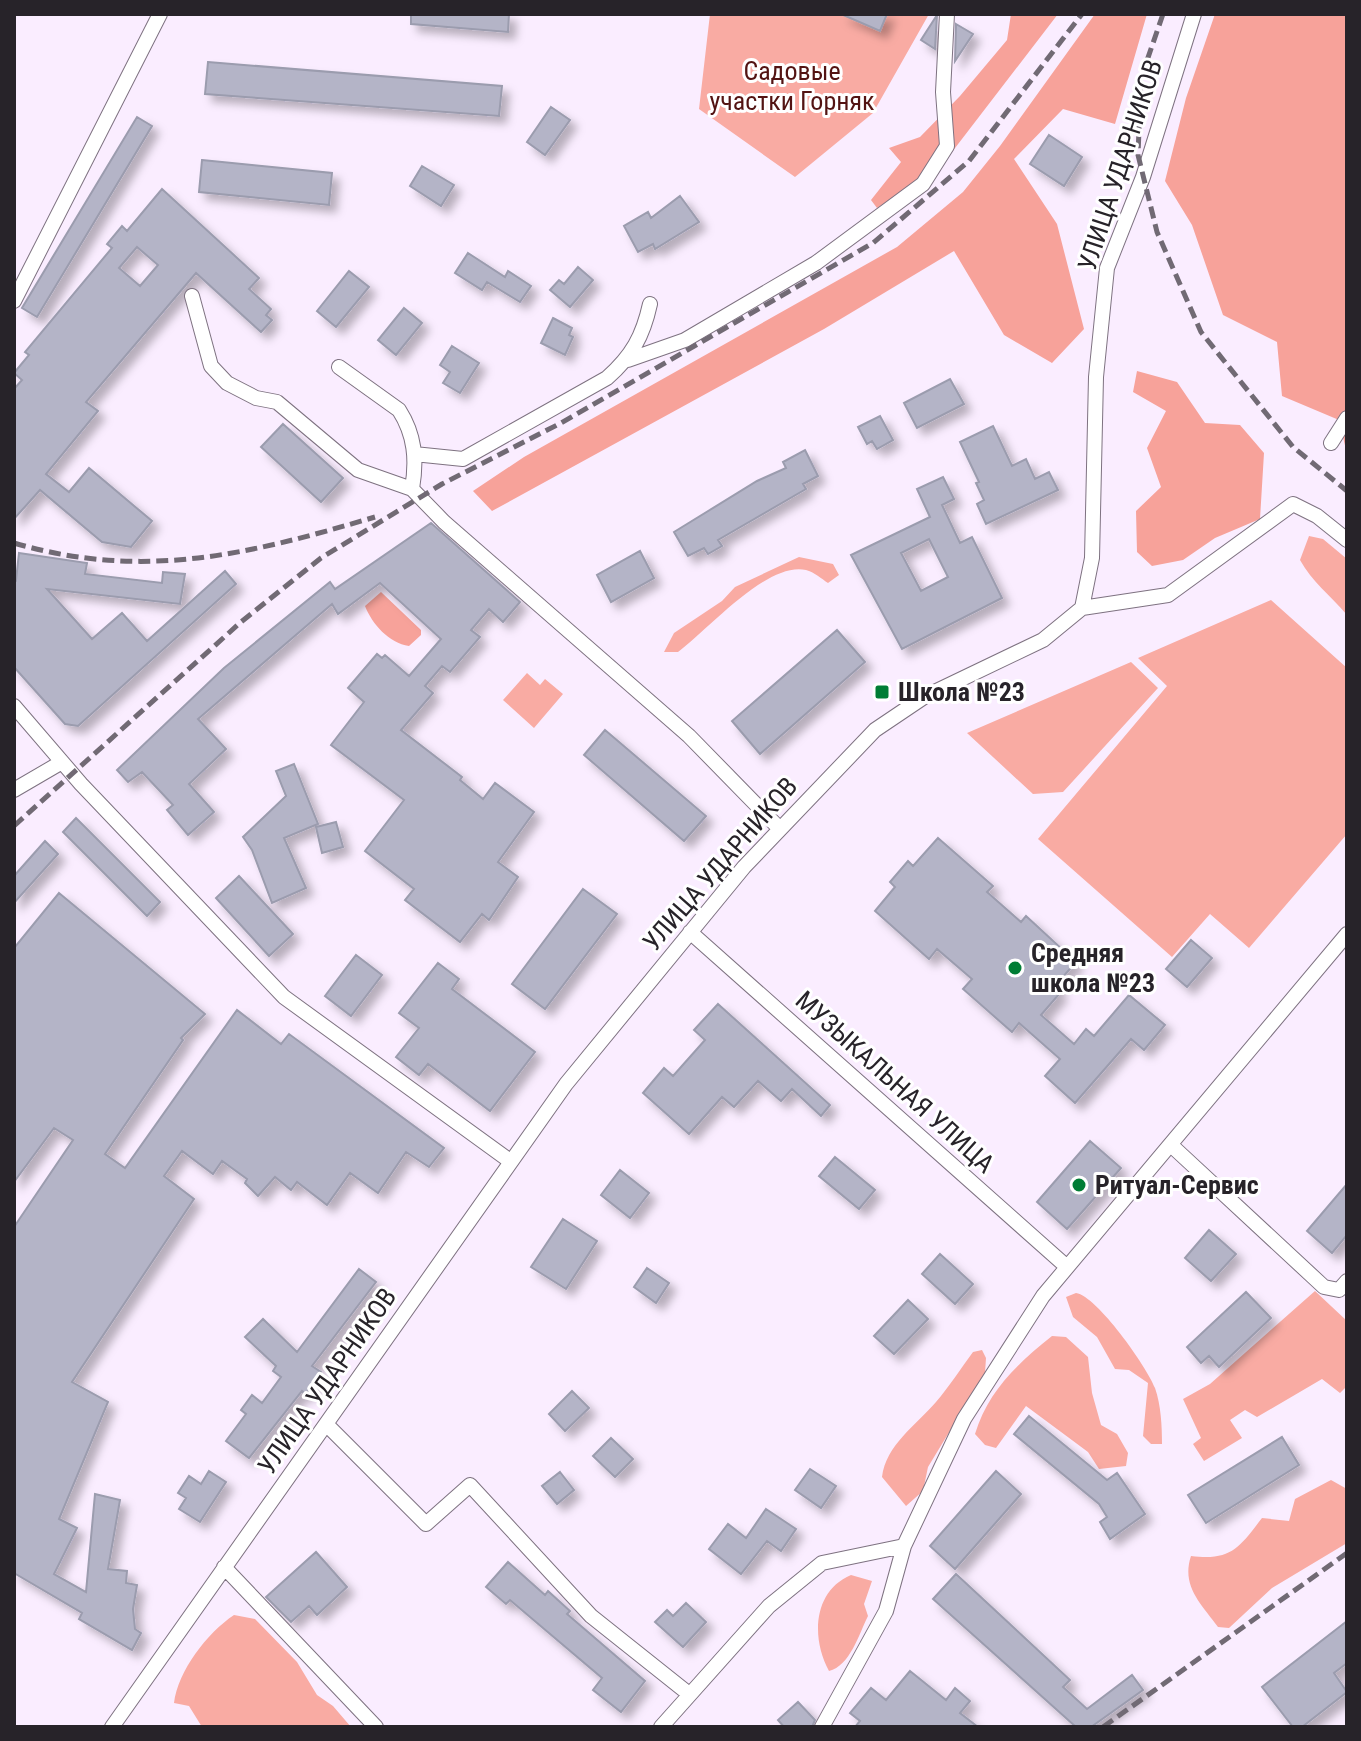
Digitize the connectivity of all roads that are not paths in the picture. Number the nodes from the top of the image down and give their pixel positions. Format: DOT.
graph roads {
  1 [pos="160,14"];
  2 [pos="947,14"];
  3 [pos="1194,14"];
  4 [pos="192,296"];
  5 [pos="14,301"];
  6 [pos="650,304"];
  7 [pos="628,360"];
  8 [pos="339,367"];
  9 [pos="1347,418"];
  10 [pos="1331,443"];
  11 [pos="414,454"];
  12 [pos="412,489"];
  13 [pos="1347,540"];
  14 [pos="1082,608"];
  15 [pos="14,706"];
  16 [pos="62,762"];
  17 [pos="14,790"];
  18 [pos="779,828"];
  19 [pos="690,932"];
  20 [pos="1347,934"];
  21 [pos="1172,1146"];
  22 [pos="510,1161"];
  23 [pos="1067,1267"];
  24 [pos="1347,1281"];
  25 [pos="328,1426"];
  26 [pos="904,1546"];
  27 [pos="224,1567"];
  28 [pos="689,1694"];
  29 [pos="112,1727"];
  30 [pos="376,1727"];
  31 [pos="661,1727"];
  32 [pos="822,1727"];
  1 -- 5 [label="street"];
  2 -- 7 [label="street"];
  3 -- 14 [label="street, УЛИЦА УДАРНИКОВ"];
  4 -- 12 [label="street"];
  6 -- 7 [label="street"];
  7 -- 11 [label="street"];
  8 -- 11 [label="street"];
  9 -- 10 [label="street"];
  11 -- 12 [label="street"];
  12 -- 18 [label="street"];
  13 -- 14 [label="street"];
  14 -- 18 [label="street, УЛИЦА УДАРНИКОВ"];
  15 -- 16 [label="street"];
  16 -- 17 [label="street"];
  16 -- 22 [label="street"];
  18 -- 19 [label="street, УЛИЦА УДАРНИКОВ"];
  19 -- 22 [label="street, УЛИЦА УДАРНИКОВ"];
  19 -- 23 [label="street, МУЗЫКАЛЬНАЯ УЛИЦА"];
  20 -- 21 [label="street"];
  21 -- 23 [label="street"];
  21 -- 24 [label="street"];
  22 -- 25 [label="street, УЛИЦА УДАРНИКОВ"];
  23 -- 26 [label="street"];
  25 -- 27 [label="street, УЛИЦА УДАРНИКОВ"];
  25 -- 28 [label="street"];
  26 -- 28 [label="street"];
  26 -- 32 [label="street"];
  27 -- 29 [label="street, УЛИЦА УДАРНИКОВ"];
  27 -- 30 [label="street"];
  28 -- 31 [label="street"];
}
